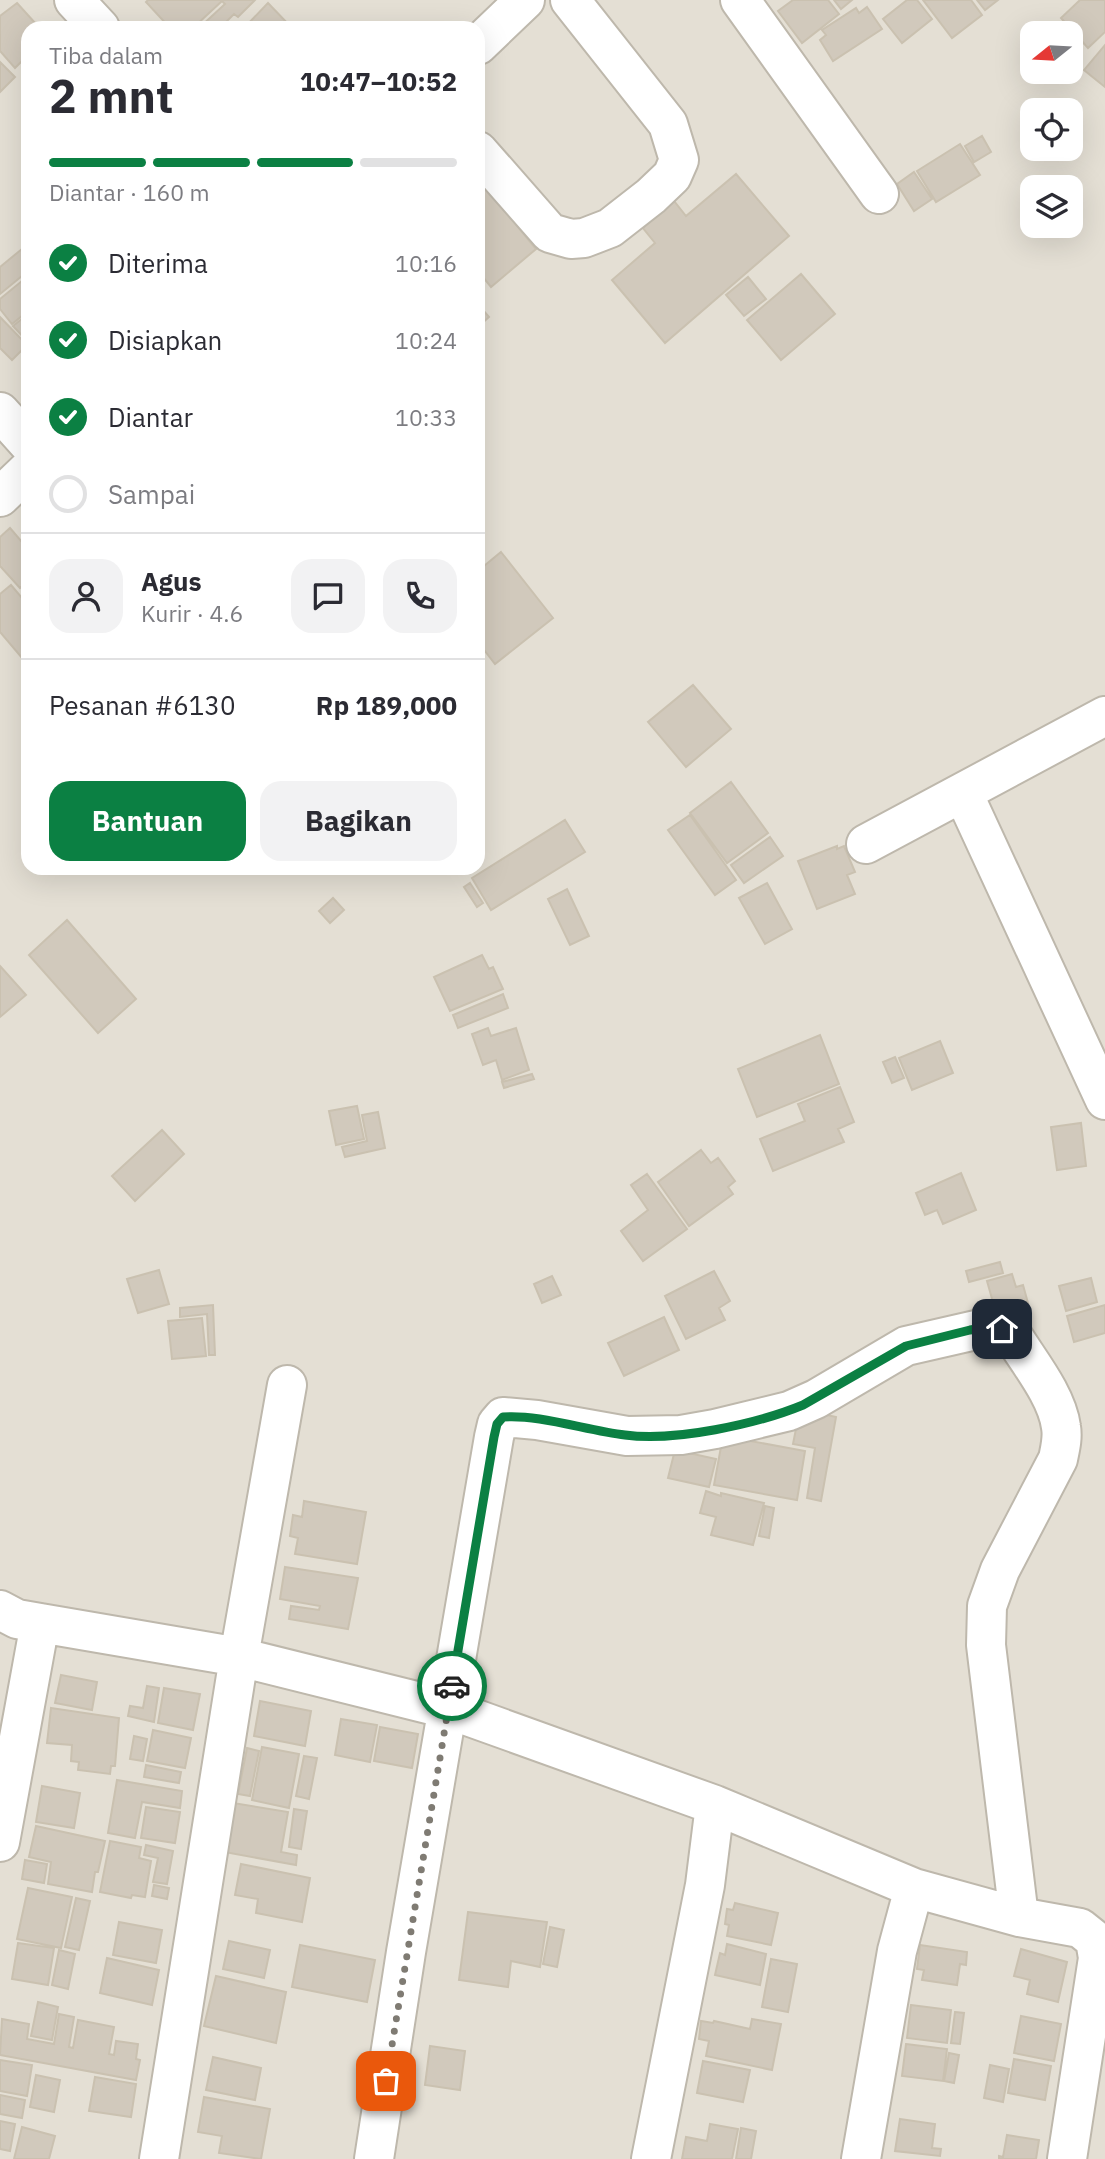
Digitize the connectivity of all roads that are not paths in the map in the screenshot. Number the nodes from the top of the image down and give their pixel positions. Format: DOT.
graph roads {
  1 [pos="74,0"];
  2 [pos="525,0"];
  3 [pos="570,0"];
  4 [pos="740,0"];
  5 [pos="94,21"];
  6 [pos="485,38"];
  7 [pos="485,159"];
  8 [pos="879,194"];
  9 [pos="0,412"];
  10 [pos="21,435"];
  11 [pos="21,477"];
  12 [pos="0,497"];
  13 [pos="1105,716"];
  14 [pos="963,793"];
  15 [pos="866,844"];
  16 [pos="1105,1100"];
  17 [pos="287,1385"];
  18 [pos="0,1610"];
  19 [pos="40,1623"];
  20 [pos="239,1657"];
  21 [pos="448,1709"];
  22 [pos="715,1805"];
  23 [pos="0,1842"];
  24 [pos="914,1888"];
  25 [pos="1019,1917"];
  26 [pos="159,2159"];
  27 [pos="374,2159"];
  28 [pos="651,2159"];
  29 [pos="861,2159"];
  30 [pos="1068,2159"];
  1 -- 5 [label="street"];
  2 -- 6 [label="street"];
  3 -- 7 [label="street"];
  4 -- 8 [label="street"];
  9 -- 10 [label="street"];
  11 -- 12 [label="street"];
  13 -- 14 [label="street"];
  14 -- 15 [label="street"];
  14 -- 16 [label="street"];
  17 -- 20 [label="street"];
  18 -- 19 [label="street"];
  19 -- 20 [label="street"];
  19 -- 23 [label="street"];
  20 -- 21 [label="street"];
  20 -- 26 [label="street"];
  21 -- 22 [label="street"];
  21 -- 25 [label="street"];
  21 -- 27 [label="street"];
  22 -- 24 [label="street"];
  22 -- 28 [label="street"];
  24 -- 25 [label="street"];
  24 -- 29 [label="street"];
  25 -- 30 [label="street"];
}
